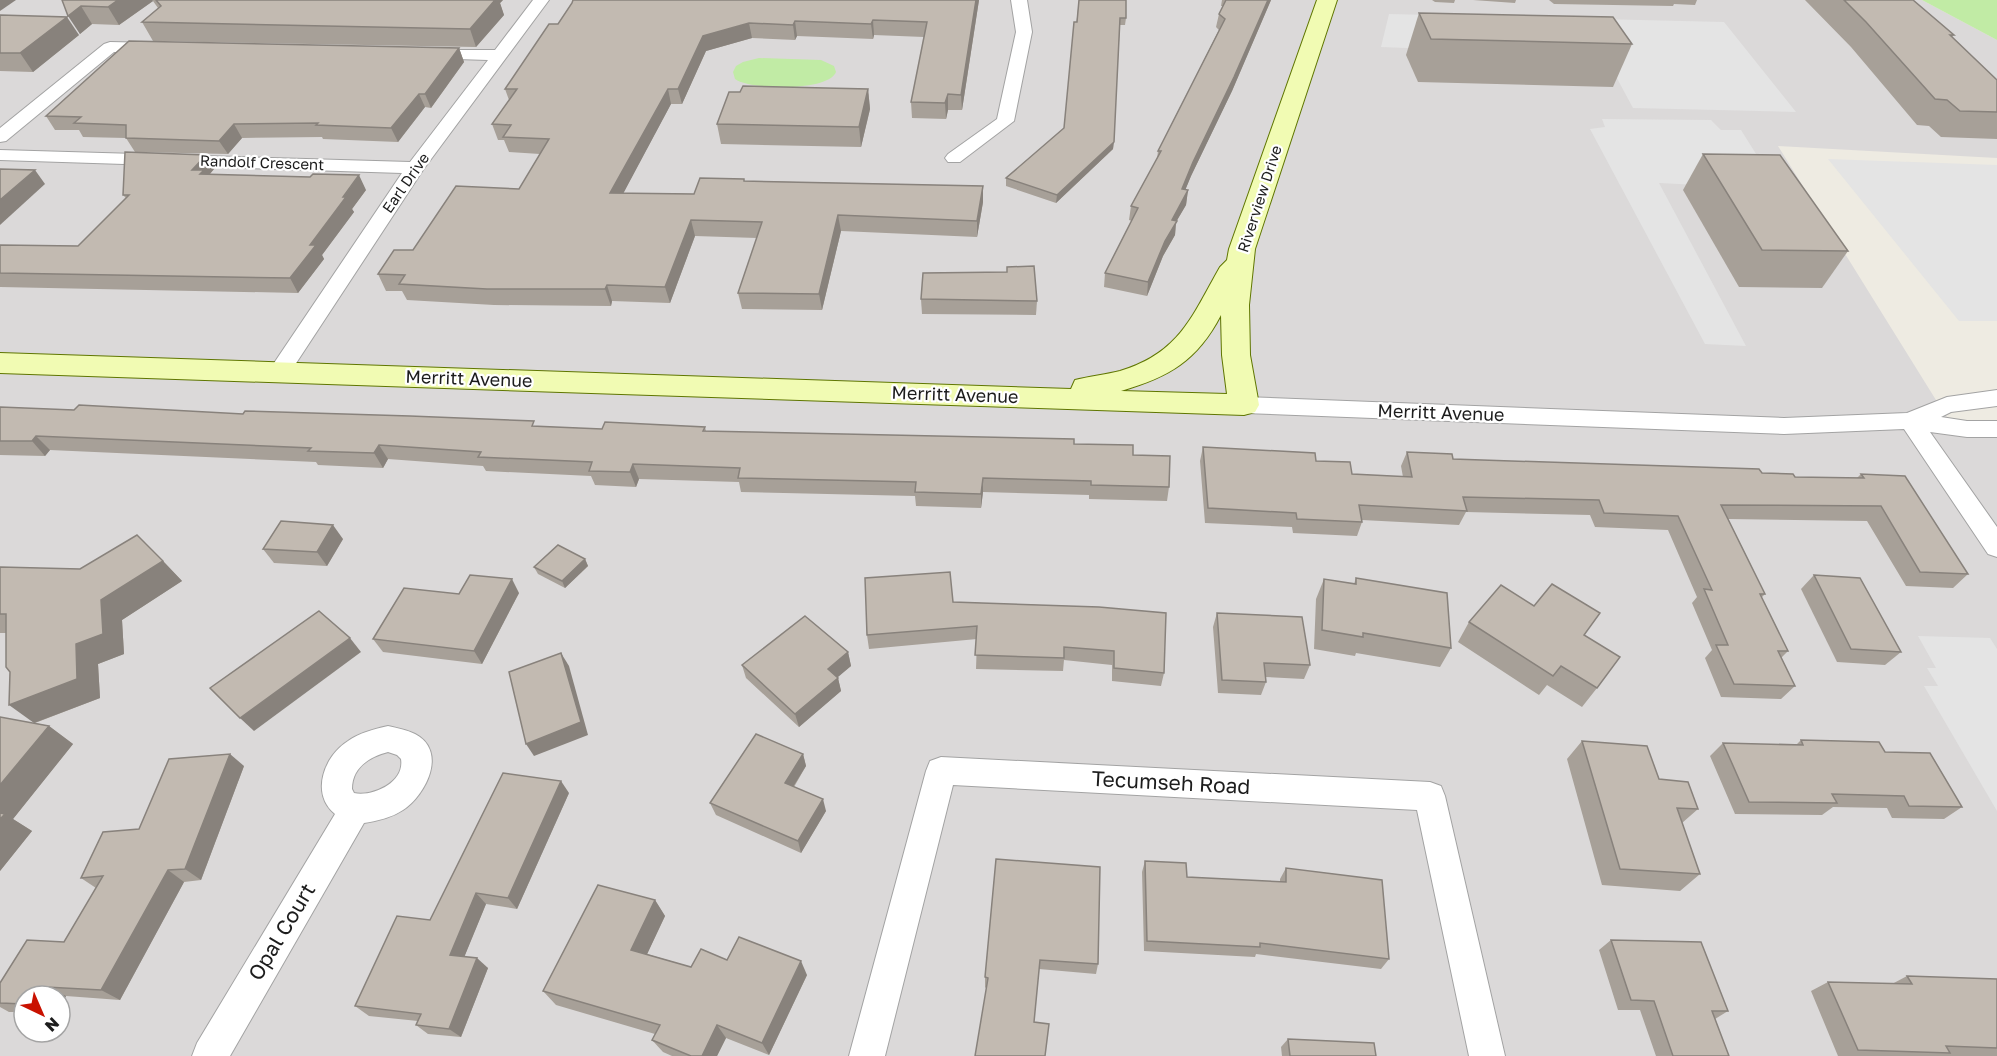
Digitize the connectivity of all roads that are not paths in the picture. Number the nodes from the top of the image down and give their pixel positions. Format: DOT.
graph roads {
  1 [pos="541,0"];
  2 [pos="1019,0"];
  3 [pos="1327,0"];
  4 [pos="169,48"];
  5 [pos="404,53"];
  6 [pos="501,55"];
  7 [pos="0,137"];
  8 [pos="0,155"];
  9 [pos="954,158"];
  10 [pos="415,168"];
  11 [pos="1242,249"];
  12 [pos="0,363"];
  13 [pos="279,372"];
  14 [pos="1003,397"];
  15 [pos="1997,398"];
  16 [pos="1244,405"];
  17 [pos="1910,421"];
  18 [pos="1997,429"];
  19 [pos="1997,547"];
  20 [pos="355,809"];
  21 [pos="210,1056"];
  22 [pos="867,1056"];
  23 [pos="1487,1056"];
  1 -- 6 [label="street, Earl Drive"];
  2 -- 9 [label="street"];
  3 -- 11 [label="street, Riverview Drive"];
  4 -- 7 [label="street"];
  5 -- 6 [label="street"];
  6 -- 10 [label="street, Earl Drive"];
  8 -- 10 [label="street, Randolf Crescent"];
  10 -- 13 [label="street, Earl Drive"];
  11 -- 14 [label="street"];
  11 -- 16 [label="street, Riverview Drive"];
  12 -- 13 [label="street, Merritt Avenue"];
  13 -- 14 [label="street, Merritt Avenue"];
  14 -- 16 [label="street, Merritt Avenue"];
  15 -- 17 [label="street, Merritt Avenue"];
  16 -- 17 [label="street, Merritt Avenue"];
  17 -- 18 [label="street, Merritt Avenue"];
  17 -- 19 [label="street"];
  20 -- 21 [label="street, Opal Court"];
  22 -- 23 [label="street, Tecumseh Road"];
}
